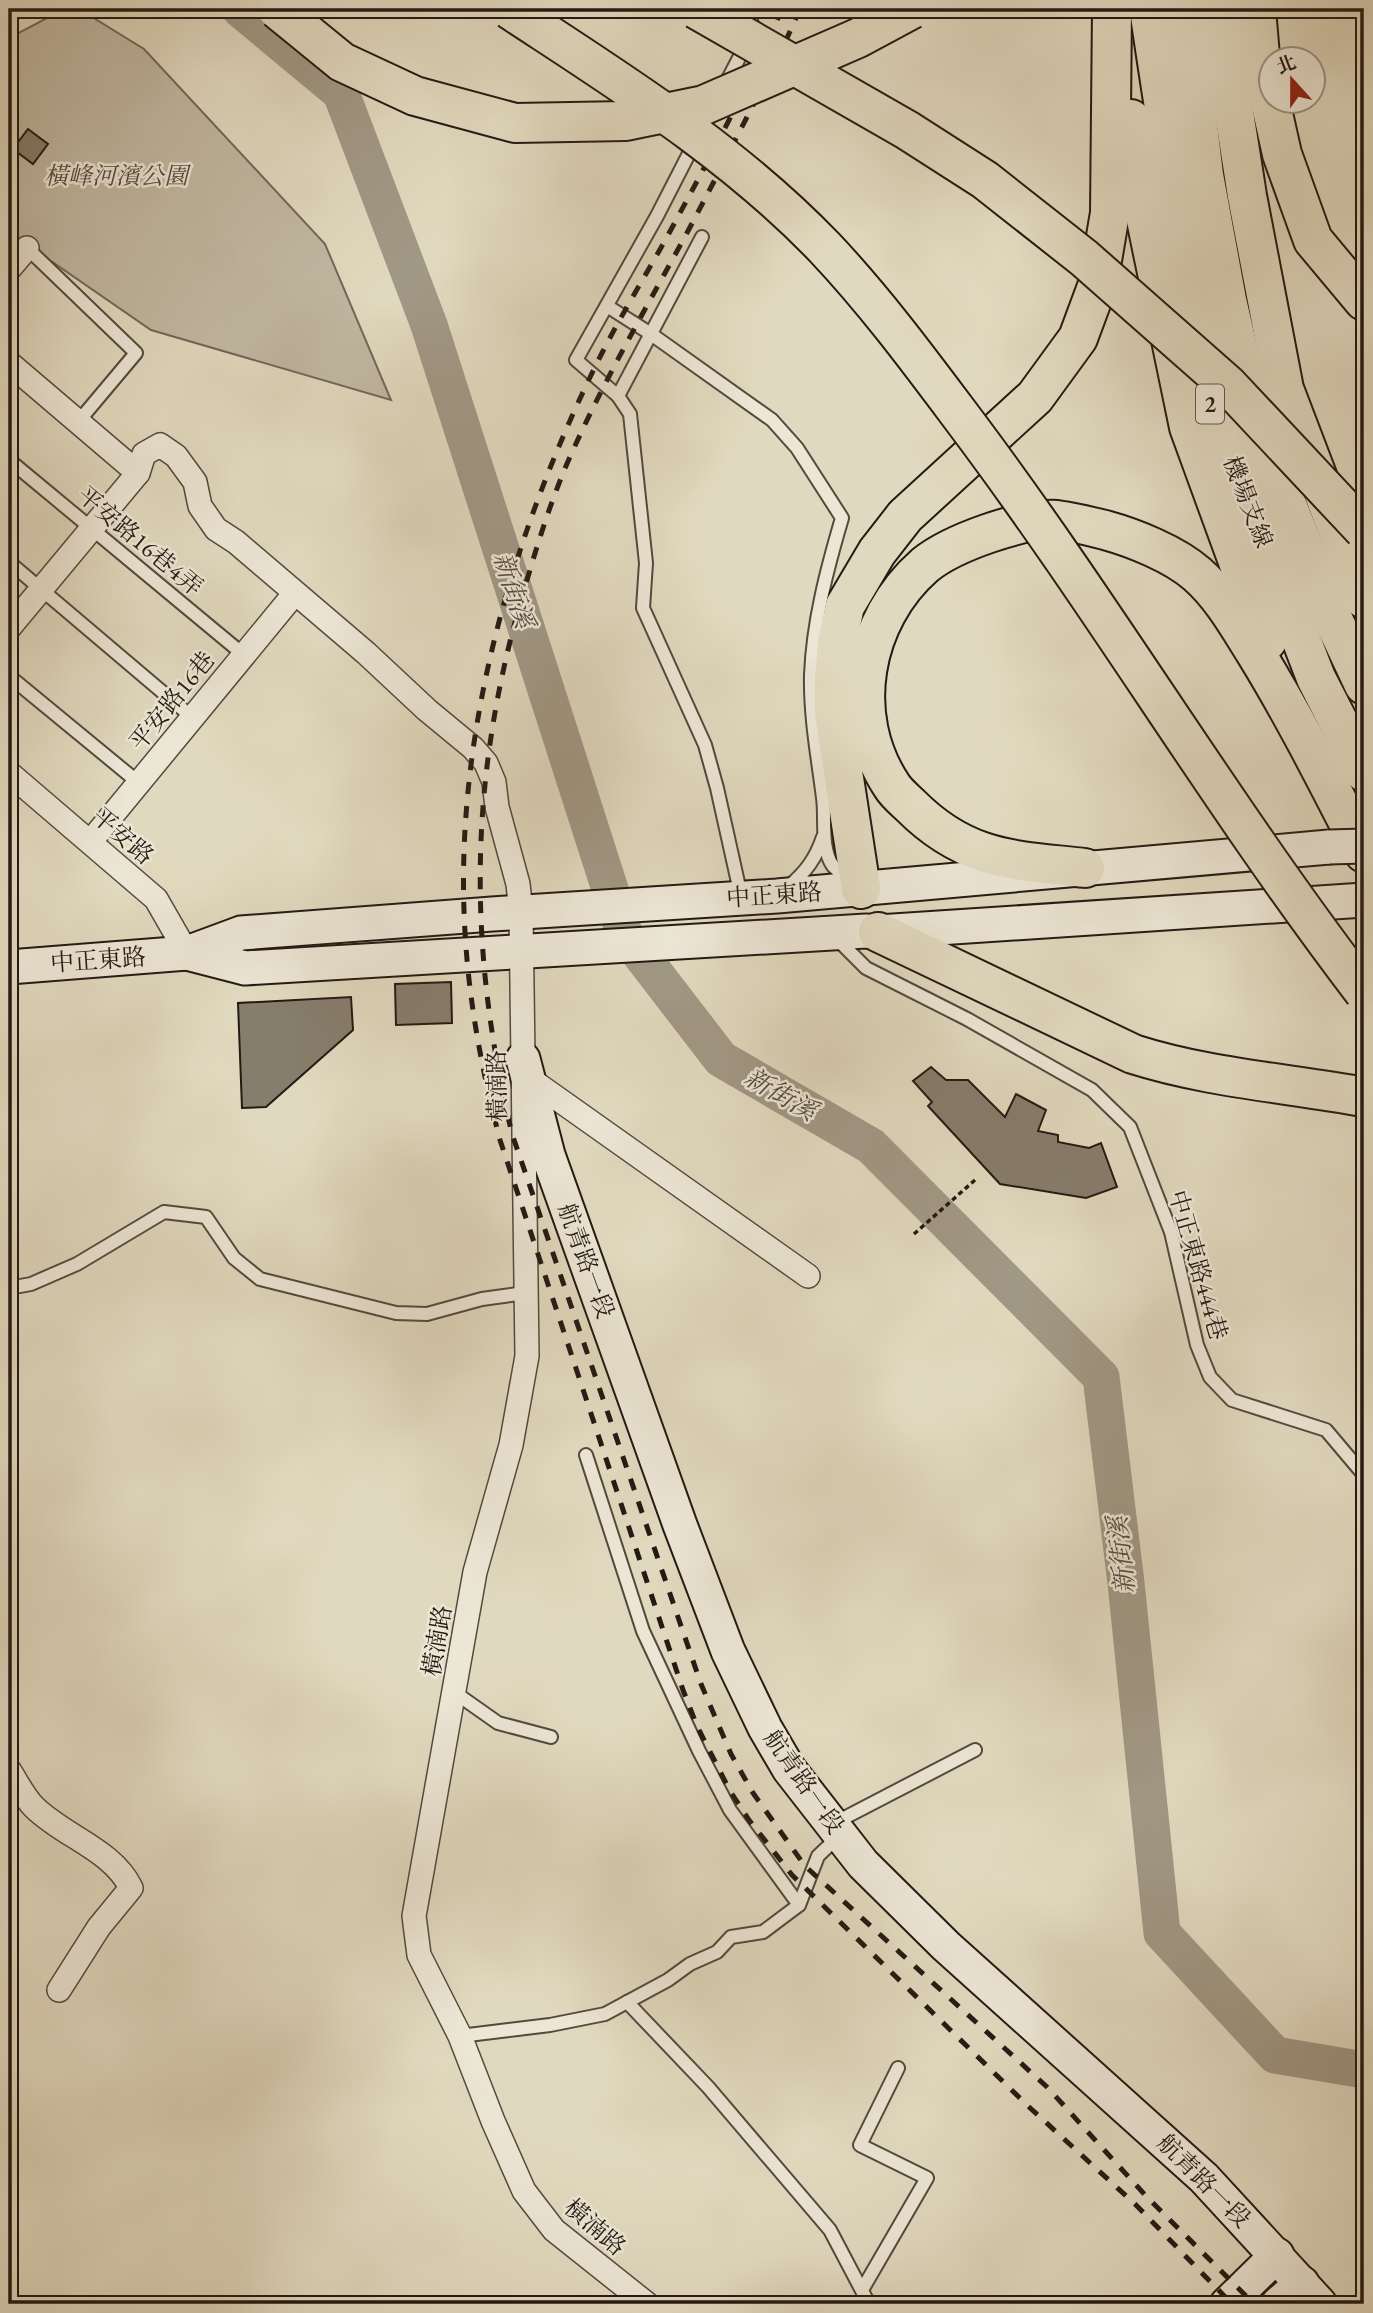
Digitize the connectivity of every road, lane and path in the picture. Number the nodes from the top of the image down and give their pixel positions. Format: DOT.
graph roads {
  1 [pos="278,9"];
  2 [pos="509,9"];
  3 [pos="696,9"];
  4 [pos="739,9"];
  5 [pos="912,9"];
  6 [pos="1114,9"];
  7 [pos="1149,9"];
  8 [pos="1184,9"];
  9 [pos="1221,9"];
  10 [pos="1256,9"];
  11 [pos="708,117"];
  12 [pos="702,130"];
  13 [pos="702,237"];
  14 [pos="27,248"];
  15 [pos="9,269"];
  16 [pos="1364,301"];
  17 [pos="607,306"];
  18 [pos="651,334"];
  19 [pos="9,363"];
  20 [pos="618,396"];
  21 [pos="78,422"];
  22 [pos="9,460"];
  23 [pos="138,473"];
  24 [pos="91,528"];
  25 [pos="1364,530"];
  26 [pos="9,562"];
  27 [pos="41,589"];
  28 [pos="295,593"];
  29 [pos="1364,598"];
  30 [pos="9,628"];
  31 [pos="244,655"];
  32 [pos="9,676"];
  33 [pos="1364,685"];
  34 [pos="192,718"];
  35 [pos="1309,747"];
  36 [pos="1364,772"];
  37 [pos="9,773"];
  38 [pos="139,783"];
  39 [pos="825,833"];
  40 [pos="91,841"];
  41 [pos="1364,846"];
  42 [pos="1347,850"];
  43 [pos="1085,868"];
  44 [pos="861,889"];
  45 [pos="777,896"];
  46 [pos="741,898"];
  47 [pos="1357,900"];
  48 [pos="521,912"];
  49 [pos="872,932"];
  50 [pos="832,933"];
  51 [pos="187,953"];
  52 [pos="522,953"];
  53 [pos="9,967"];
  54 [pos="1364,992"];
  55 [pos="525,1068"];
  56 [pos="1364,1097"];
  57 [pos="975,1180"];
  58 [pos="914,1234"];
  59 [pos="808,1276"];
  60 [pos="9,1288"];
  61 [pos="525,1293"];
  62 [pos="586,1455"];
  63 [pos="1364,1475"];
  64 [pos="454,1692"];
  65 [pos="551,1737"];
  66 [pos="975,1750"];
  67 [pos="9,1770"];
  68 [pos="840,1835"];
  69 [pos="799,1905"];
  70 [pos="59,1990"];
  71 [pos="627,2002"];
  72 [pos="460,2036"];
  73 [pos="898,2068"];
  74 [pos="1277,2255"];
  75 [pos="862,2290"];
  76 [pos="1300,2297"];
  77 [pos="647,2304"];
  78 [pos="869,2304"];
  79 [pos="1227,2304"];
  1 -- 5 [label="highway, bridge"];
  2 -- 54 [label="highway, bridge"];
  3 -- 25 [label="highway, bridge"];
  4 -- 11 [label="lane"];
  6 -- 35 [label="highway"];
  6 -- 44 [label="highway"];
  7 -- 36 [label="highway, 機場支線 / 2"];
  8 -- 33 [label="highway, 機場支線 / 2"];
  9 -- 29 [label="highway"];
  10 -- 16 [label="highway"];
  12 -- 17 [label="lane"];
  13 -- 18 [label="lane"];
  14 -- 15 [label="street"];
  14 -- 21 [label="lane"];
  17 -- 18 [label="lane"];
  17 -- 20 [label="lane"];
  18 -- 20 [label="lane"];
  18 -- 39 [label="lane"];
  19 -- 21 [label="street"];
  20 -- 46 [label="lane"];
  21 -- 23 [label="street"];
  22 -- 24 [label="lane, 平安路16巷4弄"];
  23 -- 24 [label="street"];
  23 -- 28 [label="street, 橫湳路"];
  24 -- 27 [label="street"];
  24 -- 31 [label="lane, 平安路16巷4弄"];
  26 -- 27 [label="lane"];
  27 -- 30 [label="street"];
  27 -- 34 [label="lane"];
  28 -- 31 [label="street, 平安路16巷"];
  28 -- 48 [label="street, 橫湳路"];
  31 -- 34 [label="street, 平安路16巷"];
  32 -- 38 [label="lane"];
  34 -- 38 [label="street, 平安路16巷"];
  35 -- 42 [label="highway"];
  35 -- 43 [label="highway"];
  37 -- 40 [label="street, 平安路"];
  38 -- 40 [label="street, 平安路16巷"];
  39 -- 44 [label="lane"];
  39 -- 45 [label="lane"];
  40 -- 51 [label="street, 平安路"];
  41 -- 42 [label="main road, 中正東路, bridge"];
  42 -- 43 [label="main road, 中正東路"];
  43 -- 44 [label="main road, 中正東路"];
  44 -- 45 [label="main road, 中正東路"];
  44 -- 49 [label="main road"];
  45 -- 46 [label="main road, 中正東路"];
  46 -- 48 [label="main road, 中正東路"];
  47 -- 49 [label="main road, 中正東路"];
  48 -- 51 [label="main road, 中正東路"];
  48 -- 52 [label="street, 橫湳路"];
  49 -- 50 [label="main road, 中正東路"];
  49 -- 56 [label="highway"];
  50 -- 52 [label="main road, 中正東路"];
  50 -- 63 [label="lane, 中正東路444巷"];
  51 -- 52 [label="main road, 中正東路"];
  51 -- 53 [label="main road, 中正東路"];
  52 -- 55 [label="street, 橫湳路"];
  55 -- 59 [label="street"];
  55 -- 61 [label="street, 橫湳路"];
  55 -- 68 [label="main road, 航青路一段"];
  57 -- 58 [label="path"];
  60 -- 61 [label="lane"];
  61 -- 64 [label="street, 橫湳路"];
  62 -- 69 [label="lane"];
  64 -- 65 [label="lane"];
  64 -- 72 [label="street, 橫湳路"];
  66 -- 68 [label="lane"];
  67 -- 70 [label="street"];
  68 -- 69 [label="lane"];
  68 -- 74 [label="main road, 航青路一段"];
  69 -- 71 [label="lane"];
  71 -- 72 [label="lane"];
  71 -- 75 [label="lane"];
  72 -- 77 [label="street, 橫湳路"];
  73 -- 75 [label="lane"];
  74 -- 76 [label="main road, 航青路一段"];
  74 -- 79 [label="main road"];
  75 -- 78 [label="lane"];
}
